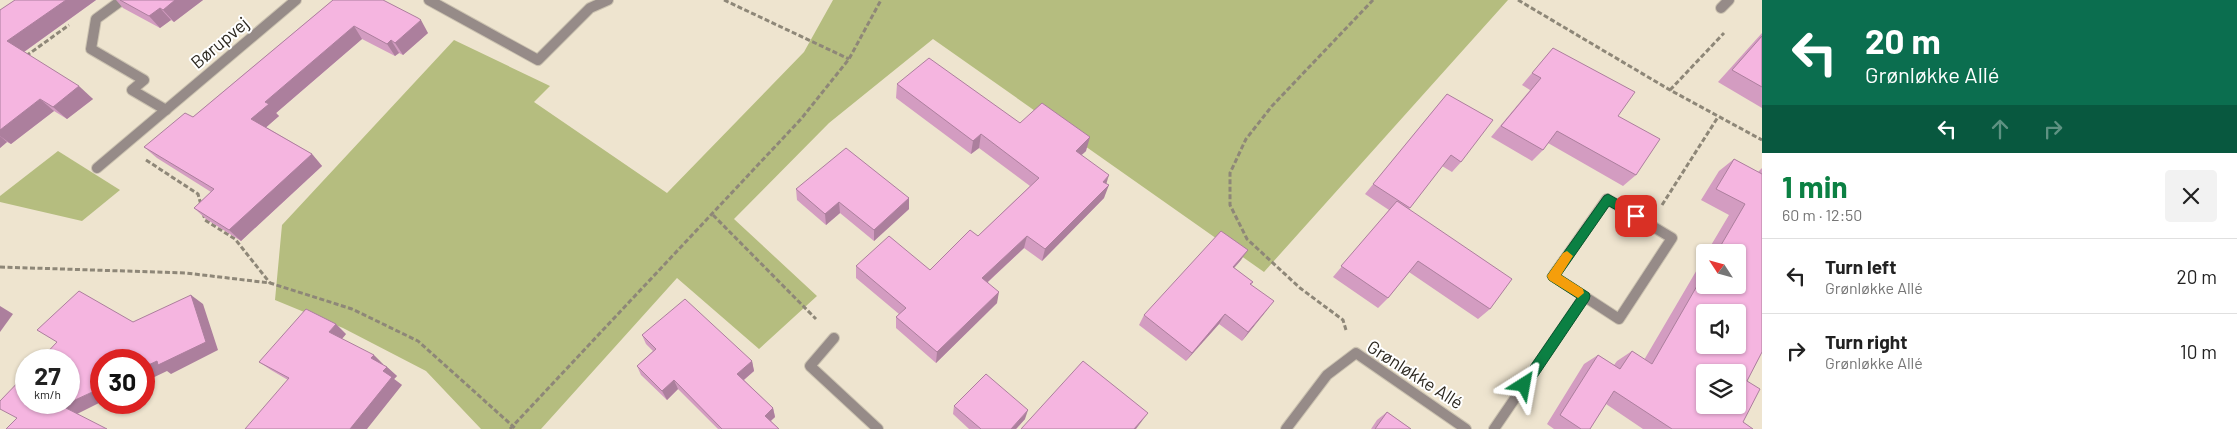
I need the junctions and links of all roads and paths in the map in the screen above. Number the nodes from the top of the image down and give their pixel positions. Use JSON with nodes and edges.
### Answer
{"nodes":[{"id":1,"x":122,"y":0,"type":"edge"},
{"id":2,"x":296,"y":0,"type":"edge"},
{"id":3,"x":429,"y":0,"type":"edge"},
{"id":4,"x":608,"y":0,"type":"edge"},
{"id":5,"x":724,"y":0,"type":"edge"},
{"id":6,"x":881,"y":0,"type":"edge"},
{"id":7,"x":1373,"y":0,"type":"edge"},
{"id":8,"x":1518,"y":0,"type":"edge"},
{"id":9,"x":1729,"y":0,"type":"edge"},
{"id":10,"x":1721,"y":8,"type":"joint"},
{"id":11,"x":96,"y":19,"type":"junction"},
{"id":12,"x":24,"y":57,"type":"edge"},
{"id":13,"x":849,"y":60,"type":"junction"},
{"id":14,"x":1670,"y":90,"type":"junction"},
{"id":15,"x":166,"y":110,"type":"junction"},
{"id":16,"x":1718,"y":117,"type":"junction"},
{"id":17,"x":1762,"y":140,"type":"edge"},
{"id":18,"x":124,"y":146,"type":"junction"},
{"id":19,"x":97,"y":168,"type":"dead end"},
{"id":20,"x":713,"y":215,"type":"junction"},
{"id":21,"x":1650,"y":224,"type":"junction"},
{"id":22,"x":0,"y":267,"type":"edge"},
{"id":23,"x":270,"y":284,"type":"junction"},
{"id":24,"x":1584,"y":296,"type":"junction"},
{"id":25,"x":834,"y":338,"type":"joint"},
{"id":26,"x":1356,"y":354,"type":"junction"},
{"id":27,"x":513,"y":428,"type":"edge"},
{"id":28,"x":878,"y":429,"type":"edge"},
{"id":29,"x":1286,"y":429,"type":"edge"},
{"id":30,"x":1466,"y":429,"type":"edge"},
{"id":31,"x":1494,"y":429,"type":"edge"}],
"edges":[{"from":1,"to":11,"type":"street"},
{"from":2,"to":15,"type":"street","name":"Børupvej"},
{"from":3,"to":4,"type":"street"},
{"from":5,"to":13,"type":"path"},
{"from":6,"to":13,"type":"path"},
{"from":7,"to":26,"type":"path"},
{"from":8,"to":14,"type":"path"},
{"from":9,"to":10,"type":"street"},
{"from":10,"to":14,"type":"path"},
{"from":11,"to":12,"type":"path"},
{"from":11,"to":15,"type":"street"},
{"from":13,"to":20,"type":"path"},
{"from":14,"to":16,"type":"path"},
{"from":15,"to":18,"type":"street","name":"Børupvej"},
{"from":16,"to":17,"type":"path"},
{"from":16,"to":21,"type":"path"},
{"from":18,"to":19,"type":"street","name":"Børupvej"},
{"from":18,"to":23,"type":"path"},
{"from":20,"to":25,"type":"path"},
{"from":20,"to":27,"type":"path"},
{"from":21,"to":24,"type":"street"},
{"from":21,"to":24,"type":"street"},
{"from":22,"to":23,"type":"path"},
{"from":23,"to":27,"type":"path"},
{"from":24,"to":31,"type":"street"},
{"from":25,"to":28,"type":"street"},
{"from":26,"to":29,"type":"street","name":"Grønløkke Allé"},
{"from":26,"to":30,"type":"street","name":"Grønløkke Allé"}]}
